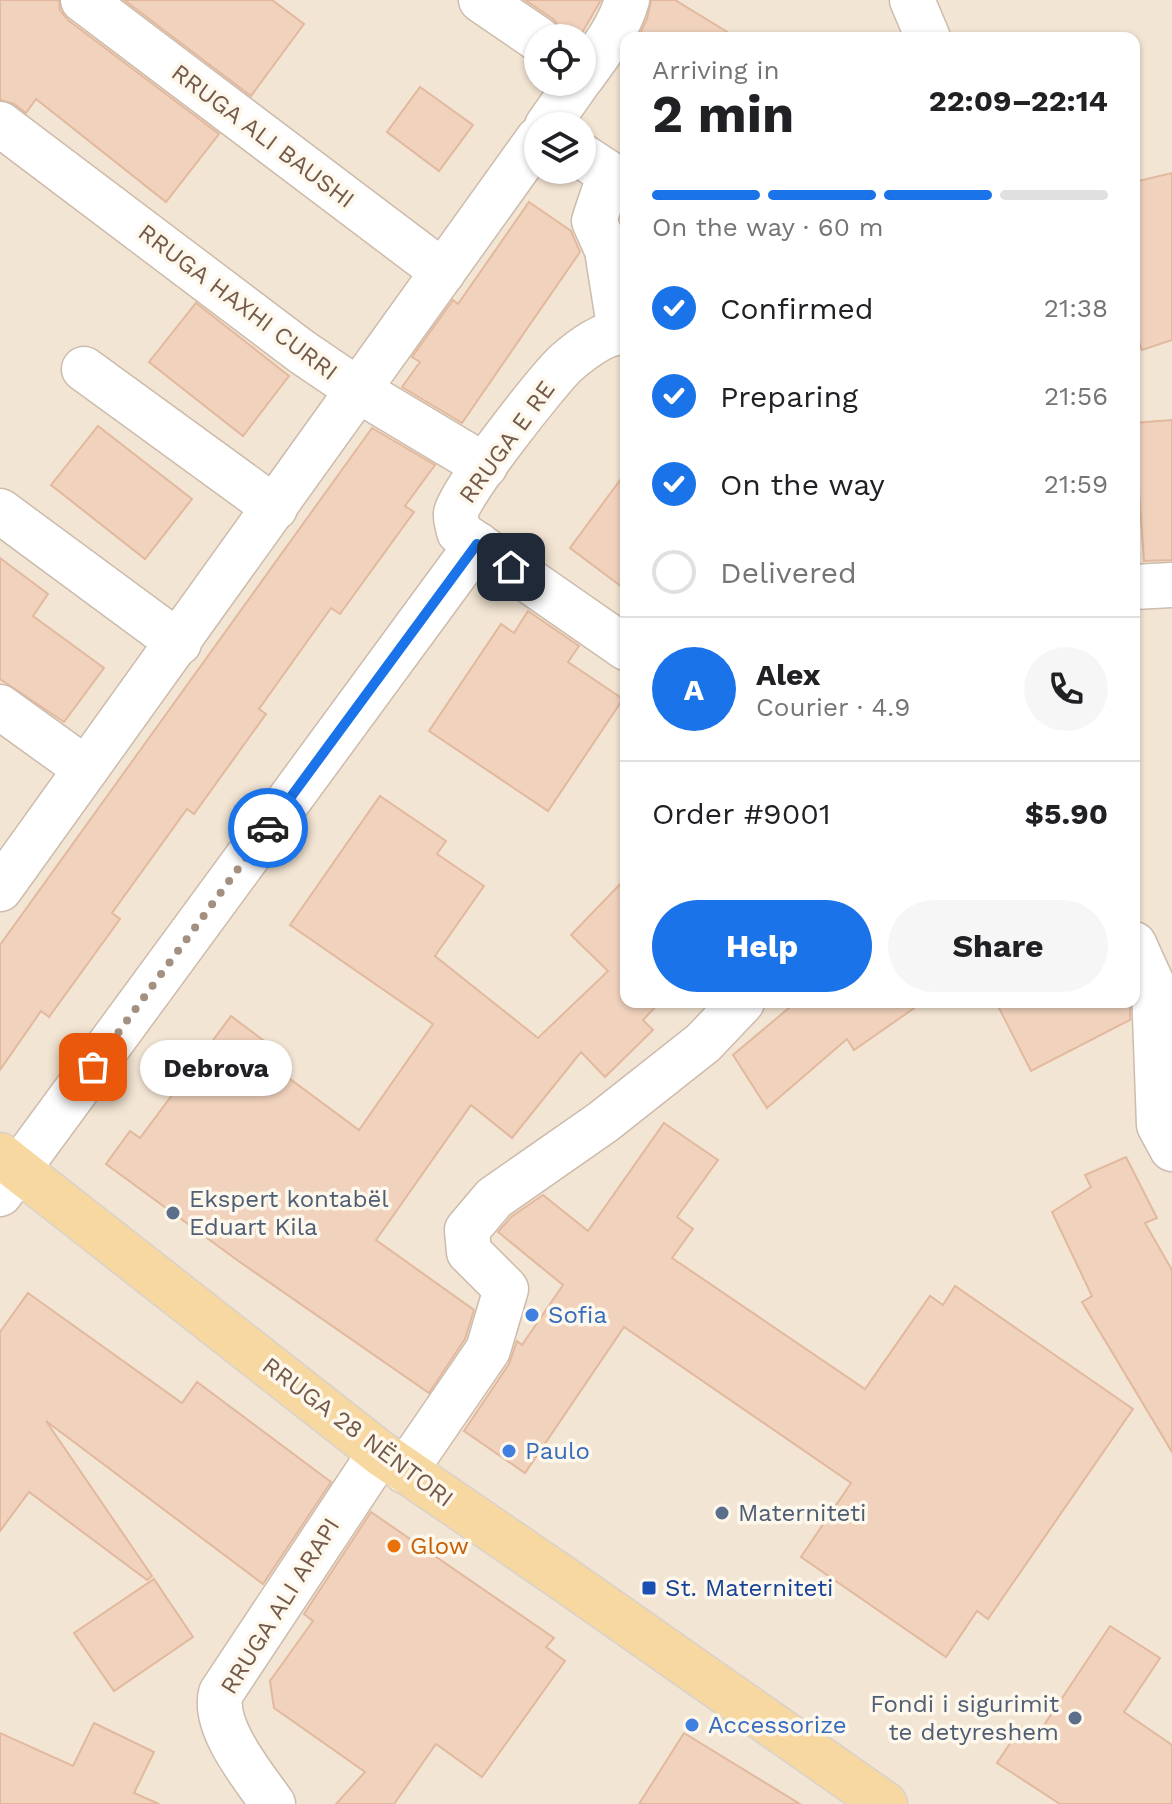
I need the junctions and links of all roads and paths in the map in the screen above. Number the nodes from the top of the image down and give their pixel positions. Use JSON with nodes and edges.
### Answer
{"nodes":[{"id":1,"x":83,"y":0,"type":"edge"},
{"id":2,"x":481,"y":0,"type":"edge"},
{"id":3,"x":627,"y":0,"type":"edge"},
{"id":4,"x":912,"y":0,"type":"edge"},
{"id":5,"x":524,"y":29,"type":"edge"},
{"id":6,"x":925,"y":32,"type":"edge"},
{"id":7,"x":596,"y":56,"type":"edge"},
{"id":8,"x":0,"y":124,"type":"edge"},
{"id":9,"x":524,"y":159,"type":"edge"},
{"id":10,"x":596,"y":165,"type":"edge"},
{"id":11,"x":443,"y":272,"type":"junction"},
{"id":12,"x":620,"y":317,"type":"edge"},
{"id":13,"x":620,"y":333,"type":"edge"},
{"id":14,"x":84,"y":369,"type":"dead end"},
{"id":15,"x":358,"y":390,"type":"junction"},
{"id":16,"x":485,"y":466,"type":"junction"},
{"id":17,"x":275,"y":508,"type":"junction"},
{"id":18,"x":0,"y":511,"type":"edge"},
{"id":19,"x":477,"y":544,"type":"junction"},
{"id":20,"x":1172,"y":585,"type":"edge"},
{"id":21,"x":1140,"y":587,"type":"edge"},
{"id":22,"x":179,"y":643,"type":"junction"},
{"id":23,"x":620,"y":644,"type":"edge"},
{"id":24,"x":0,"y":707,"type":"edge"},
{"id":25,"x":86,"y":769,"type":"junction"},
{"id":26,"x":0,"y":889,"type":"edge"},
{"id":27,"x":1140,"y":957,"type":"edge"},
{"id":28,"x":736,"y":1008,"type":"edge"},
{"id":29,"x":1172,"y":1149,"type":"edge"},
{"id":30,"x":6,"y":1173,"type":"edge"},
{"id":31,"x":392,"y":1462,"type":"junction"},
{"id":32,"x":273,"y":1804,"type":"edge"},
{"id":33,"x":885,"y":1804,"type":"edge"}],
"edges":[{"from":1,"to":11,"type":"street","name":"RRUGA ALI BAUSHI"},
{"from":2,"to":5,"type":"street"},
{"from":3,"to":7,"type":"street"},
{"from":4,"to":6,"type":"street"},
{"from":8,"to":15,"type":"street","name":"RRUGA HAXHI CURRI"},
{"from":9,"to":11,"type":"street"},
{"from":10,"to":12,"type":"street"},
{"from":11,"to":15,"type":"street"},
{"from":13,"to":16,"type":"street","name":"RRUGA E RE"},
{"from":14,"to":17,"type":"street"},
{"from":15,"to":16,"type":"street","name":"RRUGA HAXHI CURRI"},
{"from":15,"to":17,"type":"street"},
{"from":16,"to":19,"type":"street","name":"RRUGA E RE"},
{"from":17,"to":22,"type":"street"},
{"from":18,"to":22,"type":"street"},
{"from":19,"to":23,"type":"street"},
{"from":19,"to":30,"type":"street","name":"RRUGA E RE"},
{"from":20,"to":21,"type":"street"},
{"from":22,"to":25,"type":"street"},
{"from":24,"to":25,"type":"street"},
{"from":25,"to":26,"type":"street"},
{"from":27,"to":29,"type":"street"},
{"from":28,"to":31,"type":"street","name":"RRUGA ALI ARAPI"},
{"from":30,"to":31,"type":"main road","name":"RRUGA 28 NËNTORI"},
{"from":31,"to":32,"type":"street","name":"RRUGA ALI ARAPI"},
{"from":31,"to":33,"type":"main road","name":"RRUGA 28 NËNTORI"}]}
